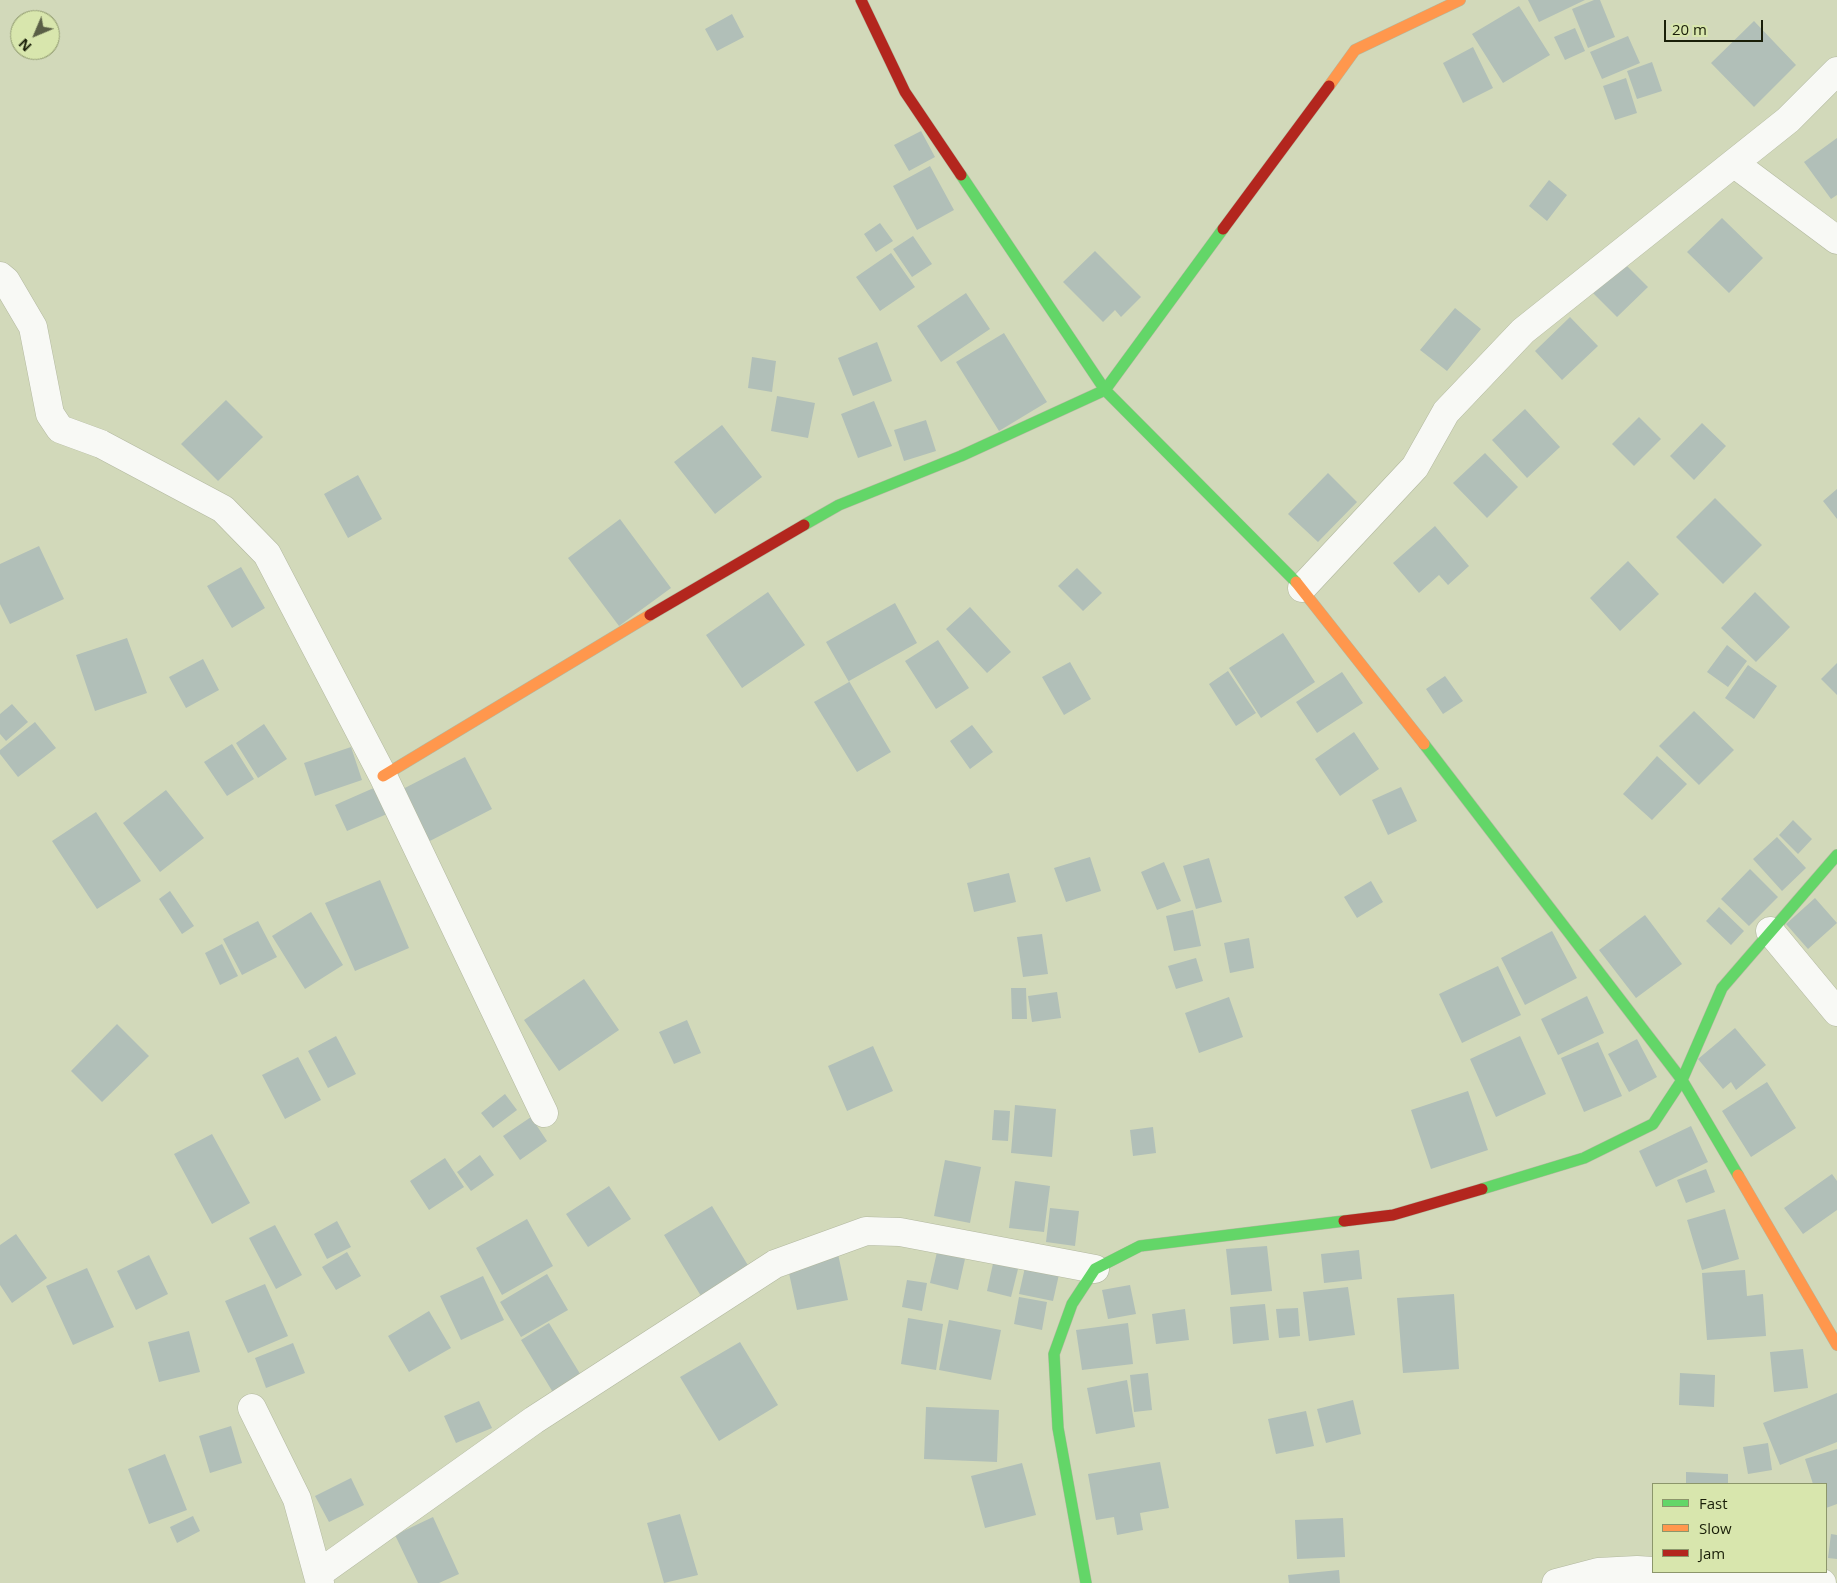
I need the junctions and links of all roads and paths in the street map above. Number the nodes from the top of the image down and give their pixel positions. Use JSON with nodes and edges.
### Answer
{"nodes":[{"id":1,"x":861,"y":0,"type":"edge"},
{"id":2,"x":1460,"y":0,"type":"edge"},
{"id":3,"x":1837,"y":71,"type":"edge"},
{"id":4,"x":1735,"y":164,"type":"junction"},
{"id":5,"x":1837,"y":240,"type":"edge"},
{"id":6,"x":0,"y":276,"type":"edge"},
{"id":7,"x":1105,"y":390,"type":"junction"},
{"id":8,"x":1302,"y":588,"type":"junction"},
{"id":9,"x":383,"y":776,"type":"junction"},
{"id":10,"x":1837,"y":855,"type":"edge"},
{"id":11,"x":1770,"y":931,"type":"junction"},
{"id":12,"x":1837,"y":1012,"type":"edge"},
{"id":13,"x":1682,"y":1080,"type":"junction"},
{"id":14,"x":544,"y":1113,"type":"dead end"},
{"id":15,"x":1095,"y":1270,"type":"junction"},
{"id":16,"x":1837,"y":1345,"type":"edge"},
{"id":17,"x":252,"y":1408,"type":"dead end"},
{"id":18,"x":1652,"y":1571,"type":"edge"},
{"id":19,"x":1679,"y":1573,"type":"edge"},
{"id":20,"x":319,"y":1578,"type":"edge"},
{"id":21,"x":1086,"y":1583,"type":"edge"},
{"id":22,"x":1556,"y":1583,"type":"edge"},
{"id":23,"x":1822,"y":1583,"type":"edge"}],
"edges":[{"from":1,"to":7,"type":"street"},
{"from":2,"to":7,"type":"street"},
{"from":3,"to":4,"type":"street"},
{"from":4,"to":5,"type":"street"},
{"from":4,"to":8,"type":"street"},
{"from":6,"to":9,"type":"street"},
{"from":7,"to":8,"type":"street"},
{"from":7,"to":9,"type":"street"},
{"from":8,"to":13,"type":"street"},
{"from":9,"to":14,"type":"street"},
{"from":10,"to":11,"type":"street"},
{"from":11,"to":12,"type":"street"},
{"from":11,"to":13,"type":"street"},
{"from":13,"to":15,"type":"street"},
{"from":13,"to":16,"type":"street"},
{"from":15,"to":20,"type":"street"},
{"from":15,"to":21,"type":"street"},
{"from":17,"to":20,"type":"street"},
{"from":18,"to":22,"type":"street"},
{"from":19,"to":23,"type":"street"}]}
